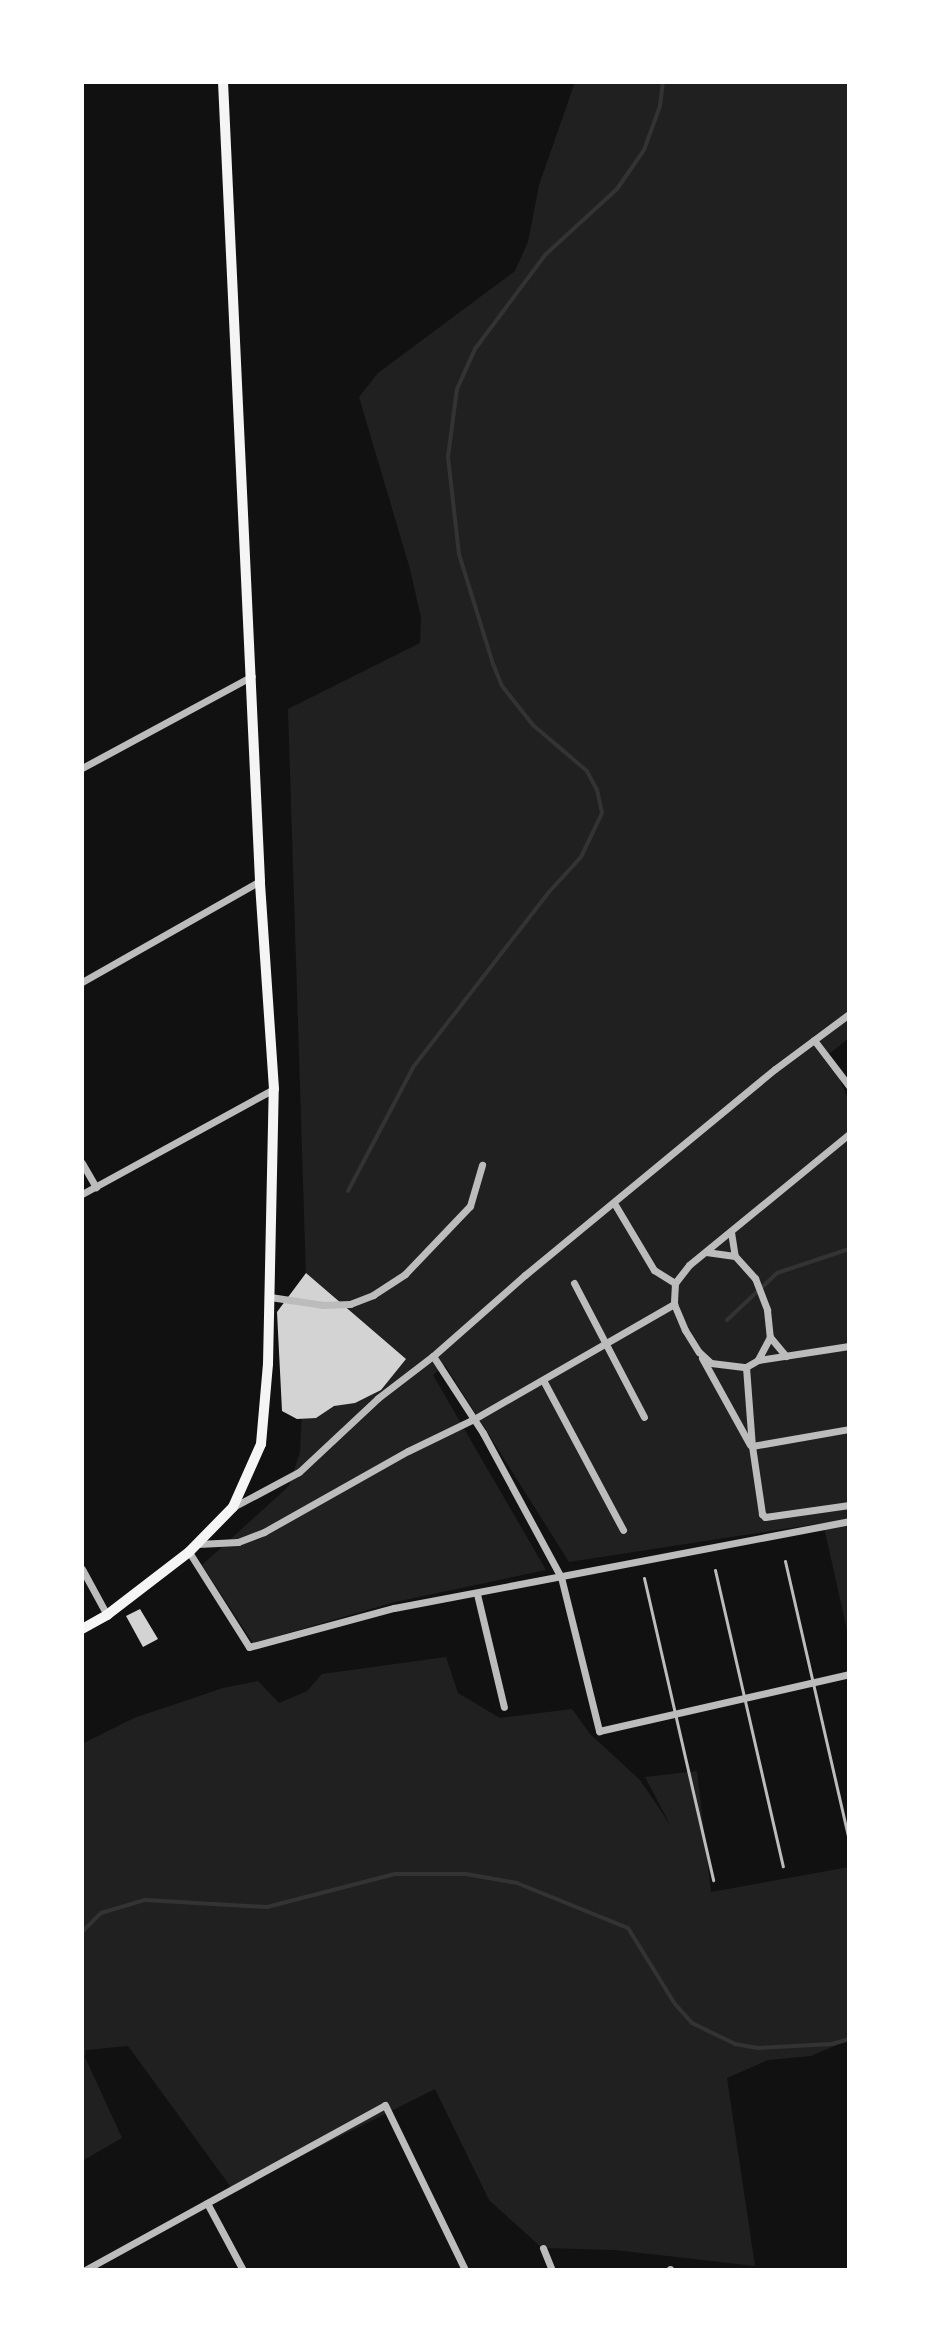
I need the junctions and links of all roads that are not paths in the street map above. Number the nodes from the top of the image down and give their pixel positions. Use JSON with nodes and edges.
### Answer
{"nodes":[{"id":1,"x":223,"y":82,"type":"edge"},
{"id":2,"x":252,"y":676,"type":"junction"},
{"id":3,"x":82,"y":768,"type":"edge"},
{"id":4,"x":260,"y":881,"type":"junction"},
{"id":5,"x":82,"y":982,"type":"edge"},
{"id":6,"x":849,"y":1014,"type":"edge"},
{"id":7,"x":814,"y":1040,"type":"junction"},
{"id":8,"x":849,"y":1086,"type":"edge"},
{"id":9,"x":274,"y":1089,"type":"junction"},
{"id":10,"x":849,"y":1134,"type":"edge"},
{"id":11,"x":82,"y":1163,"type":"edge"},
{"id":12,"x":482,"y":1165,"type":"dead end"},
{"id":13,"x":96,"y":1187,"type":"junction"},
{"id":14,"x":82,"y":1194,"type":"edge"},
{"id":15,"x":614,"y":1203,"type":"junction"},
{"id":16,"x":731,"y":1232,"type":"junction"},
{"id":17,"x":705,"y":1252,"type":"junction"},
{"id":18,"x":735,"y":1256,"type":"junction"},
{"id":19,"x":574,"y":1283,"type":"dead end"},
{"id":20,"x":675,"y":1283,"type":"junction"},
{"id":21,"x":270,"y":1297,"type":"junction"},
{"id":22,"x":674,"y":1304,"type":"junction"},
{"id":23,"x":770,"y":1337,"type":"junction"},
{"id":24,"x":606,"y":1345,"type":"junction"},
{"id":25,"x":849,"y":1346,"type":"edge"},
{"id":26,"x":699,"y":1352,"type":"junction"},
{"id":27,"x":433,"y":1356,"type":"junction"},
{"id":28,"x":786,"y":1356,"type":"junction"},
{"id":29,"x":758,"y":1360,"type":"junction"},
{"id":30,"x":746,"y":1367,"type":"junction"},
{"id":31,"x":543,"y":1380,"type":"junction"},
{"id":32,"x":644,"y":1417,"type":"dead end"},
{"id":33,"x":474,"y":1419,"type":"junction"},
{"id":34,"x":849,"y":1429,"type":"edge"},
{"id":35,"x":752,"y":1446,"type":"junction"},
{"id":36,"x":849,"y":1505,"type":"edge"},
{"id":37,"x":233,"y":1507,"type":"junction"},
{"id":38,"x":849,"y":1521,"type":"edge"},
{"id":39,"x":623,"y":1530,"type":"dead end"},
{"id":40,"x":193,"y":1548,"type":"junction"},
{"id":41,"x":785,"y":1561,"type":"dead end"},
{"id":42,"x":82,"y":1569,"type":"edge"},
{"id":43,"x":715,"y":1570,"type":"dead end"},
{"id":44,"x":561,"y":1577,"type":"junction"},
{"id":45,"x":644,"y":1578,"type":"dead end"},
{"id":46,"x":477,"y":1594,"type":"junction"},
{"id":47,"x":107,"y":1615,"type":"junction"},
{"id":48,"x":82,"y":1629,"type":"edge"},
{"id":49,"x":849,"y":1674,"type":"edge"},
{"id":50,"x":813,"y":1682,"type":"junction"},
{"id":51,"x":744,"y":1698,"type":"junction"},
{"id":52,"x":504,"y":1707,"type":"dead end"},
{"id":53,"x":675,"y":1714,"type":"junction"},
{"id":54,"x":849,"y":1841,"type":"edge"},
{"id":55,"x":783,"y":1866,"type":"dead end"},
{"id":56,"x":713,"y":1880,"type":"dead end"},
{"id":57,"x":207,"y":2203,"type":"junction"},
{"id":58,"x":543,"y":2248,"type":"dead end"},
{"id":59,"x":85,"y":2270,"type":"edge"},
{"id":60,"x":243,"y":2270,"type":"edge"},
{"id":61,"x":465,"y":2270,"type":"edge"},
{"id":62,"x":552,"y":2270,"type":"edge"}],
"edges":[{"from":1,"to":2,"type":"main road"},
{"from":2,"to":3,"type":"street"},
{"from":2,"to":4,"type":"main road"},
{"from":4,"to":5,"type":"street"},
{"from":4,"to":9,"type":"main road"},
{"from":6,"to":7,"type":"street"},
{"from":7,"to":8,"type":"street"},
{"from":7,"to":15,"type":"street"},
{"from":9,"to":13,"type":"street"},
{"from":9,"to":21,"type":"main road"},
{"from":10,"to":16,"type":"street"},
{"from":11,"to":13,"type":"street"},
{"from":12,"to":21,"type":"street"},
{"from":13,"to":14,"type":"street"},
{"from":15,"to":20,"type":"street"},
{"from":15,"to":27,"type":"street"},
{"from":16,"to":17,"type":"street"},
{"from":16,"to":18,"type":"street"},
{"from":17,"to":18,"type":"street"},
{"from":17,"to":20,"type":"street"},
{"from":18,"to":23,"type":"street"},
{"from":19,"to":24,"type":"street"},
{"from":20,"to":22,"type":"street"},
{"from":21,"to":37,"type":"main road"},
{"from":22,"to":24,"type":"street"},
{"from":22,"to":26,"type":"street"},
{"from":23,"to":28,"type":"street"},
{"from":23,"to":29,"type":"street"},
{"from":24,"to":31,"type":"street"},
{"from":24,"to":32,"type":"street"},
{"from":25,"to":28,"type":"street"},
{"from":26,"to":30,"type":"street"},
{"from":26,"to":35,"type":"street"},
{"from":27,"to":33,"type":"street"},
{"from":27,"to":37,"type":"street"},
{"from":28,"to":29,"type":"street"},
{"from":29,"to":30,"type":"street"},
{"from":30,"to":35,"type":"street"},
{"from":31,"to":33,"type":"street"},
{"from":31,"to":39,"type":"street"},
{"from":33,"to":40,"type":"street"},
{"from":33,"to":44,"type":"street"},
{"from":34,"to":35,"type":"street"},
{"from":35,"to":36,"type":"street"},
{"from":37,"to":40,"type":"main road"},
{"from":38,"to":44,"type":"street"},
{"from":40,"to":46,"type":"street"},
{"from":40,"to":47,"type":"main road"},
{"from":41,"to":50,"type":"lane"},
{"from":42,"to":47,"type":"street"},
{"from":43,"to":51,"type":"lane"},
{"from":44,"to":46,"type":"street"},
{"from":44,"to":53,"type":"street"},
{"from":45,"to":53,"type":"lane"},
{"from":46,"to":52,"type":"street"},
{"from":47,"to":48,"type":"main road"},
{"from":49,"to":50,"type":"street"},
{"from":50,"to":51,"type":"street"},
{"from":50,"to":54,"type":"lane"},
{"from":51,"to":53,"type":"street"},
{"from":51,"to":55,"type":"lane"},
{"from":53,"to":56,"type":"lane"},
{"from":57,"to":59,"type":"street"},
{"from":57,"to":60,"type":"street"},
{"from":57,"to":61,"type":"street"},
{"from":58,"to":62,"type":"street"}]}
